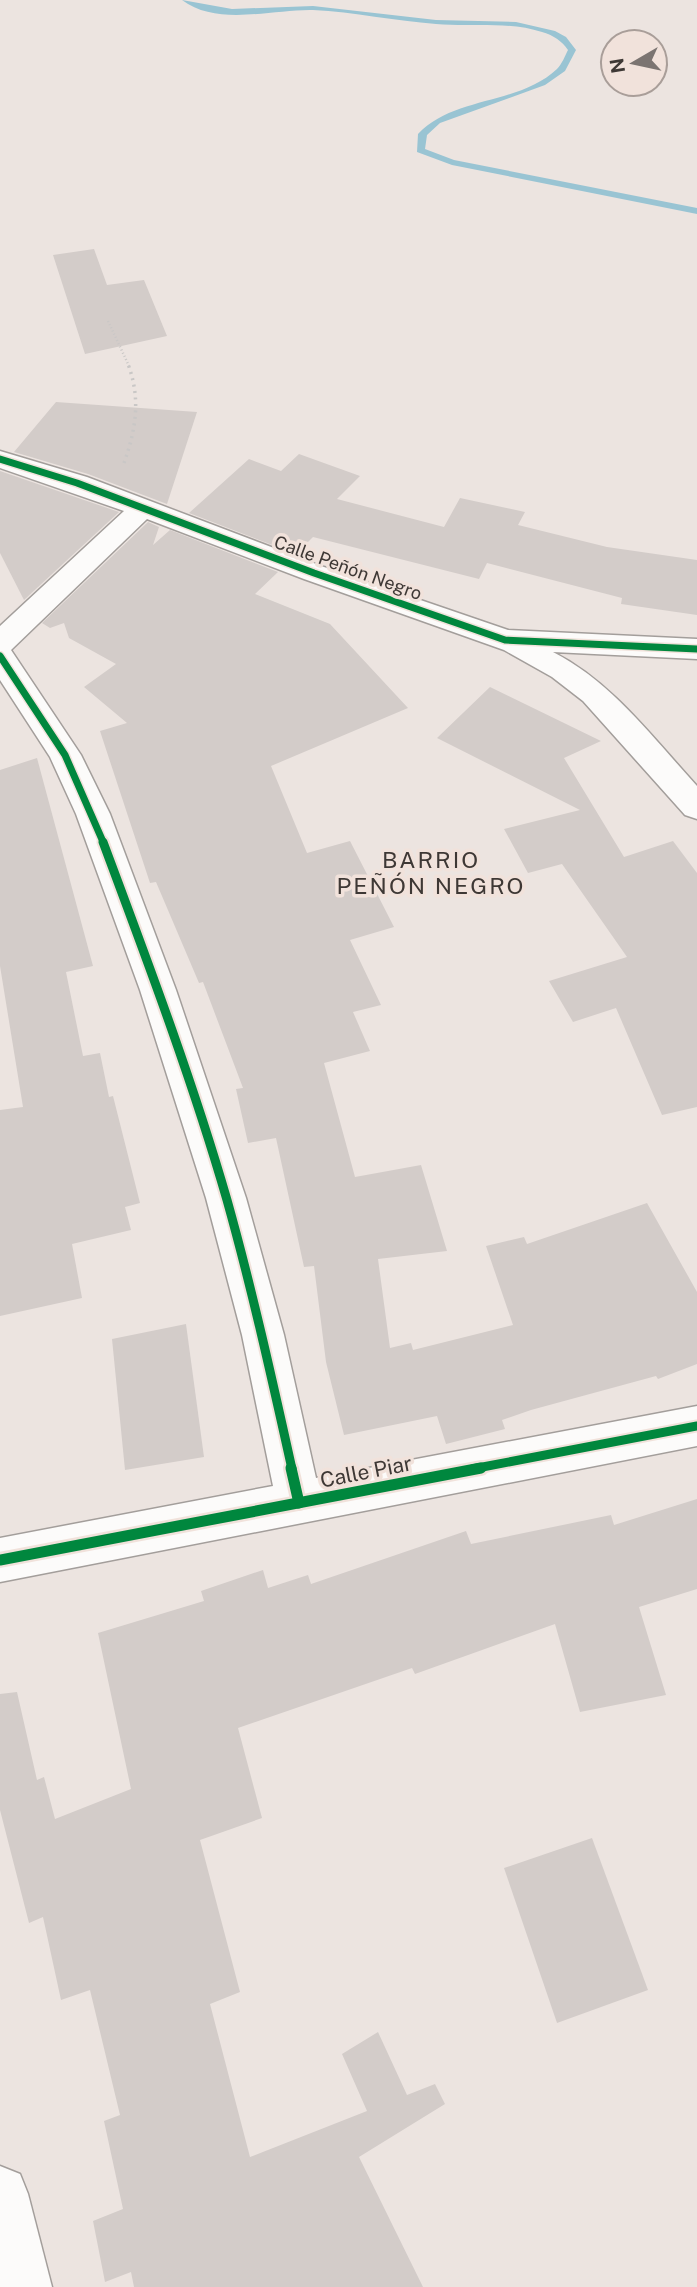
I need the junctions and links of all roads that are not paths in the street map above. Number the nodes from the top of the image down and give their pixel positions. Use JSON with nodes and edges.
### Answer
{"nodes":[{"id":1,"x":0,"y":459,"type":"edge"},
{"id":2,"x":143,"y":508,"type":"junction"},
{"id":3,"x":505,"y":640,"type":"junction"},
{"id":4,"x":0,"y":643,"type":"edge"},
{"id":5,"x":697,"y":649,"type":"edge"},
{"id":6,"x":0,"y":656,"type":"edge"},
{"id":7,"x":697,"y":807,"type":"edge"},
{"id":8,"x":697,"y":1426,"type":"edge"},
{"id":9,"x":299,"y":1503,"type":"junction"},
{"id":10,"x":0,"y":1560,"type":"edge"},
{"id":11,"x":0,"y":2194,"type":"edge"},
{"id":12,"x":23,"y":2287,"type":"edge"}],
"edges":[{"from":1,"to":2,"type":"street","name":"Calle Peñón Negro"},
{"from":2,"to":3,"type":"street","name":"Calle Peñón Negro"},
{"from":2,"to":4,"type":"street"},
{"from":3,"to":5,"type":"street","name":"Calle Peñón Negro"},
{"from":3,"to":7,"type":"street"},
{"from":6,"to":9,"type":"street"},
{"from":8,"to":9,"type":"street","name":"Calle Piar"},
{"from":9,"to":10,"type":"street","name":"Calle Piar"},
{"from":11,"to":12,"type":"street"}]}
